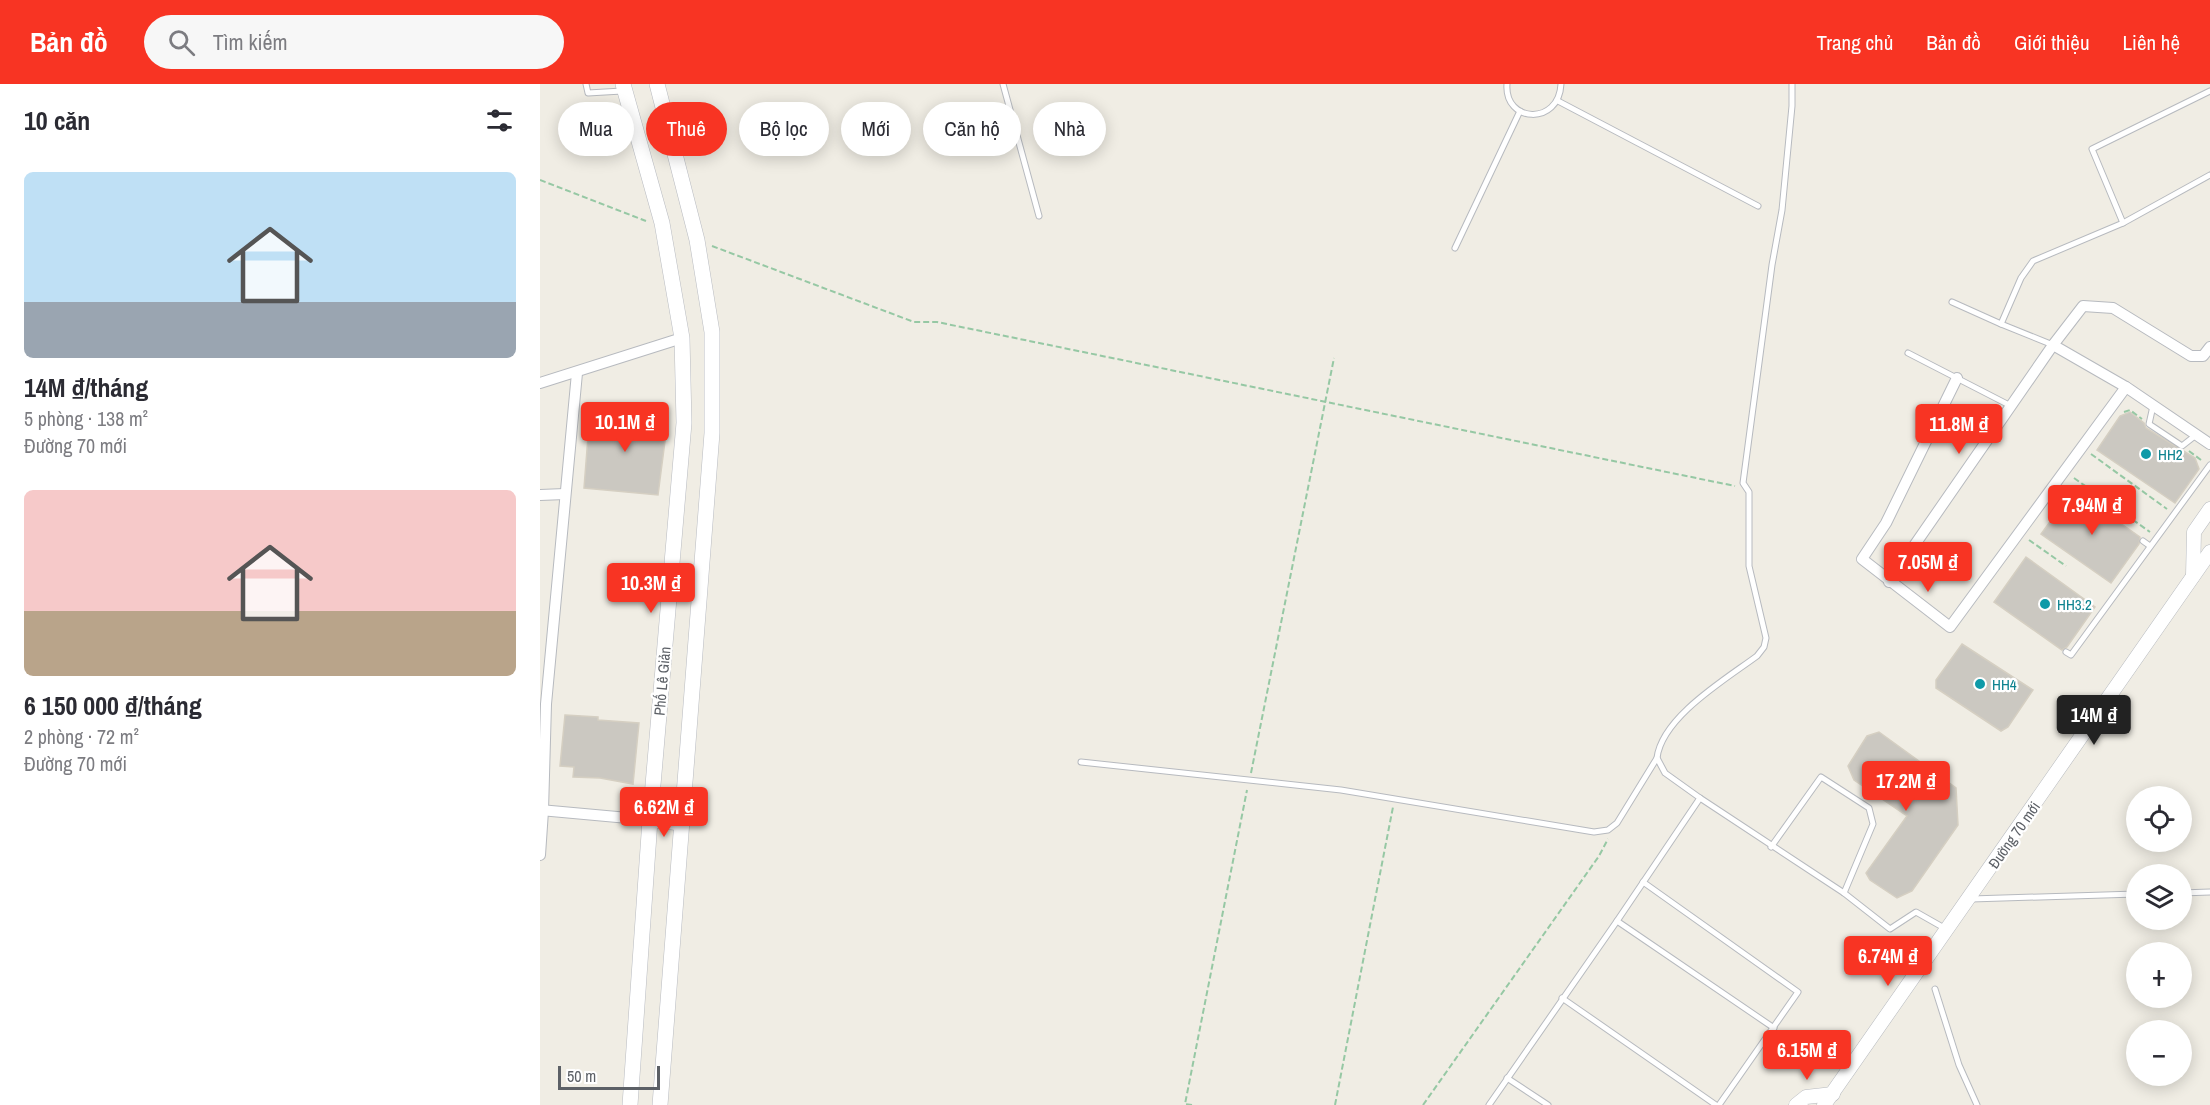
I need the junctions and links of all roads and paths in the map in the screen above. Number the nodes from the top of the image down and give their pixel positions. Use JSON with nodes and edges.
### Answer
{"nodes":[{"id":1,"x":586,"y":84,"type":"edge"},
{"id":2,"x":657,"y":84,"type":"edge"},
{"id":3,"x":1003,"y":84,"type":"edge"},
{"id":4,"x":1507,"y":84,"type":"edge"},
{"id":5,"x":1561,"y":84,"type":"edge"},
{"id":6,"x":1792,"y":84,"type":"edge"},
{"id":7,"x":624,"y":87,"type":"edge"},
{"id":8,"x":2210,"y":91,"type":"edge"},
{"id":9,"x":1558,"y":101,"type":"junction"},
{"id":10,"x":1520,"y":111,"type":"junction"},
{"id":11,"x":2210,"y":175,"type":"edge"},
{"id":12,"x":540,"y":180,"type":"edge"},
{"id":13,"x":1758,"y":206,"type":"dead end"},
{"id":14,"x":1039,"y":216,"type":"dead end"},
{"id":15,"x":2123,"y":223,"type":"junction"},
{"id":16,"x":662,"y":228,"type":"junction"},
{"id":17,"x":697,"y":240,"type":"junction"},
{"id":18,"x":1455,"y":248,"type":"dead end"},
{"id":19,"x":1952,"y":302,"type":"dead end"},
{"id":20,"x":2001,"y":324,"type":"junction"},
{"id":21,"x":681,"y":339,"type":"junction"},
{"id":22,"x":2053,"y":345,"type":"junction"},
{"id":23,"x":2210,"y":347,"type":"edge"},
{"id":24,"x":1908,"y":353,"type":"dead end"},
{"id":25,"x":1334,"y":358,"type":"dead end"},
{"id":26,"x":577,"y":373,"type":"junction"},
{"id":27,"x":1957,"y":378,"type":"junction"},
{"id":28,"x":540,"y":383,"type":"edge"},
{"id":29,"x":2126,"y":387,"type":"junction"},
{"id":30,"x":1325,"y":402,"type":"junction"},
{"id":31,"x":2011,"y":406,"type":"junction"},
{"id":32,"x":2153,"y":406,"type":"junction"},
{"id":33,"x":2121,"y":414,"type":"dead end"},
{"id":34,"x":2149,"y":424,"type":"junction"},
{"id":35,"x":2196,"y":435,"type":"junction"},
{"id":36,"x":2210,"y":444,"type":"edge"},
{"id":37,"x":2182,"y":446,"type":"junction"},
{"id":38,"x":2082,"y":447,"type":"junction"},
{"id":39,"x":2210,"y":465,"type":"edge"},
{"id":40,"x":2064,"y":471,"type":"junction"},
{"id":41,"x":1749,"y":492,"type":"junction"},
{"id":42,"x":565,"y":494,"type":"junction"},
{"id":43,"x":540,"y":495,"type":"edge"},
{"id":44,"x":2210,"y":509,"type":"edge"},
{"id":45,"x":2174,"y":514,"type":"junction"},
{"id":46,"x":2019,"y":533,"type":"junction"},
{"id":47,"x":2157,"y":538,"type":"junction"},
{"id":48,"x":2143,"y":541,"type":"dead end"},
{"id":49,"x":2150,"y":546,"type":"junction"},
{"id":50,"x":2210,"y":552,"type":"edge"},
{"id":51,"x":2066,"y":566,"type":"dead end"},
{"id":52,"x":2193,"y":576,"type":"junction"},
{"id":53,"x":1889,"y":582,"type":"junction"},
{"id":54,"x":2066,"y":652,"type":"dead end"},
{"id":55,"x":543,"y":704,"type":"edge"},
{"id":56,"x":1656,"y":758,"type":"junction"},
{"id":57,"x":1081,"y":762,"type":"dead end"},
{"id":58,"x":1249,"y":780,"type":"junction"},
{"id":59,"x":1700,"y":798,"type":"junction"},
{"id":60,"x":1395,"y":799,"type":"junction"},
{"id":61,"x":542,"y":811,"type":"edge"},
{"id":62,"x":650,"y":820,"type":"junction"},
{"id":63,"x":682,"y":823,"type":"junction"},
{"id":64,"x":1617,"y":823,"type":"junction"},
{"id":65,"x":1771,"y":847,"type":"junction"},
{"id":66,"x":540,"y":855,"type":"edge"},
{"id":67,"x":1643,"y":882,"type":"junction"},
{"id":68,"x":1844,"y":892,"type":"junction"},
{"id":69,"x":2210,"y":892,"type":"edge"},
{"id":70,"x":2192,"y":893,"type":"edge"},
{"id":71,"x":2126,"y":894,"type":"edge"},
{"id":72,"x":1970,"y":898,"type":"junction"},
{"id":73,"x":1617,"y":921,"type":"junction"},
{"id":74,"x":1948,"y":930,"type":"junction"},
{"id":75,"x":1935,"y":989,"type":"dead end"},
{"id":76,"x":1562,"y":998,"type":"junction"},
{"id":77,"x":1774,"y":1028,"type":"junction"},
{"id":78,"x":1507,"y":1078,"type":"junction"},
{"id":79,"x":1828,"y":1099,"type":"edge"},
{"id":80,"x":1804,"y":1102,"type":"edge"},
{"id":81,"x":630,"y":1105,"type":"edge"},
{"id":82,"x":660,"y":1105,"type":"edge"},
{"id":83,"x":1192,"y":1105,"type":"edge"},
{"id":84,"x":1335,"y":1105,"type":"edge"},
{"id":85,"x":1423,"y":1105,"type":"edge"},
{"id":86,"x":1489,"y":1105,"type":"edge"},
{"id":87,"x":1548,"y":1105,"type":"edge"},
{"id":88,"x":1717,"y":1105,"type":"edge"},
{"id":89,"x":1977,"y":1105,"type":"edge"}],
"edges":[{"from":1,"to":7,"type":"lane"},
{"from":2,"to":17,"type":"main road","name":"Phố Lê Giản"},
{"from":3,"to":14,"type":"lane"},
{"from":4,"to":10,"type":"lane"},
{"from":5,"to":9,"type":"lane"},
{"from":6,"to":41,"type":"lane"},
{"from":7,"to":16,"type":"main road","name":"Phố Lê Giản"},
{"from":8,"to":15,"type":"lane"},
{"from":9,"to":10,"type":"lane"},
{"from":9,"to":13,"type":"lane"},
{"from":10,"to":18,"type":"lane"},
{"from":11,"to":15,"type":"lane"},
{"from":12,"to":16,"type":"path"},
{"from":15,"to":20,"type":"lane"},
{"from":16,"to":21,"type":"main road","name":"Phố Lê Giản"},
{"from":17,"to":30,"type":"path"},
{"from":17,"to":63,"type":"main road","name":"Phố Lê Giản"},
{"from":19,"to":20,"type":"lane"},
{"from":20,"to":22,"type":"lane"},
{"from":21,"to":26,"type":"street"},
{"from":21,"to":62,"type":"main road","name":"Phố Lê Giản"},
{"from":22,"to":23,"type":"street"},
{"from":22,"to":29,"type":"street"},
{"from":22,"to":31,"type":"street"},
{"from":24,"to":27,"type":"lane"},
{"from":25,"to":30,"type":"path"},
{"from":26,"to":28,"type":"street"},
{"from":26,"to":42,"type":"street"},
{"from":27,"to":31,"type":"lane"},
{"from":27,"to":53,"type":"street"},
{"from":29,"to":32,"type":"street"},
{"from":29,"to":38,"type":"street"},
{"from":30,"to":41,"type":"path"},
{"from":30,"to":58,"type":"path"},
{"from":31,"to":53,"type":"street"},
{"from":32,"to":34,"type":"lane"},
{"from":32,"to":35,"type":"street"},
{"from":33,"to":34,"type":"path"},
{"from":34,"to":37,"type":"lane"},
{"from":35,"to":36,"type":"street"},
{"from":35,"to":37,"type":"lane"},
{"from":37,"to":39,"type":"path"},
{"from":38,"to":40,"type":"street"},
{"from":38,"to":45,"type":"path"},
{"from":39,"to":45,"type":"lane"},
{"from":40,"to":46,"type":"street"},
{"from":40,"to":47,"type":"path"},
{"from":41,"to":56,"type":"lane"},
{"from":42,"to":43,"type":"street"},
{"from":42,"to":55,"type":"street"},
{"from":44,"to":52,"type":"street"},
{"from":45,"to":47,"type":"lane"},
{"from":46,"to":51,"type":"path"},
{"from":46,"to":53,"type":"street"},
{"from":47,"to":49,"type":"lane"},
{"from":48,"to":49,"type":"lane"},
{"from":49,"to":54,"type":"lane"},
{"from":50,"to":52,"type":"street","name":"Đường 70 mới"},
{"from":52,"to":72,"type":"street","name":"Đường 70 mới"},
{"from":55,"to":61,"type":"street"},
{"from":56,"to":59,"type":"lane"},
{"from":56,"to":64,"type":"lane"},
{"from":57,"to":58,"type":"lane"},
{"from":58,"to":60,"type":"lane"},
{"from":58,"to":83,"type":"path"},
{"from":59,"to":65,"type":"lane"},
{"from":59,"to":67,"type":"lane"},
{"from":60,"to":64,"type":"lane"},
{"from":60,"to":84,"type":"path"},
{"from":61,"to":62,"type":"street"},
{"from":61,"to":66,"type":"street"},
{"from":62,"to":63,"type":"main road"},
{"from":62,"to":81,"type":"main road","name":"Phố Lê Giản"},
{"from":63,"to":82,"type":"main road","name":"Phố Lê Giản"},
{"from":64,"to":85,"type":"path"},
{"from":65,"to":68,"type":"lane"},
{"from":65,"to":68,"type":"lane"},
{"from":67,"to":73,"type":"lane"},
{"from":67,"to":77,"type":"lane"},
{"from":68,"to":74,"type":"lane"},
{"from":69,"to":70,"type":"lane"},
{"from":71,"to":72,"type":"lane"},
{"from":72,"to":74,"type":"street","name":"Đường 70 mới"},
{"from":73,"to":76,"type":"lane"},
{"from":73,"to":77,"type":"lane"},
{"from":74,"to":79,"type":"street","name":"Đường 70 mới"},
{"from":75,"to":89,"type":"lane"},
{"from":76,"to":78,"type":"lane"},
{"from":76,"to":88,"type":"lane"},
{"from":77,"to":88,"type":"lane"},
{"from":78,"to":86,"type":"lane"},
{"from":78,"to":87,"type":"lane"},
{"from":79,"to":80,"type":"street","name":"Đường 70 mới"}]}
